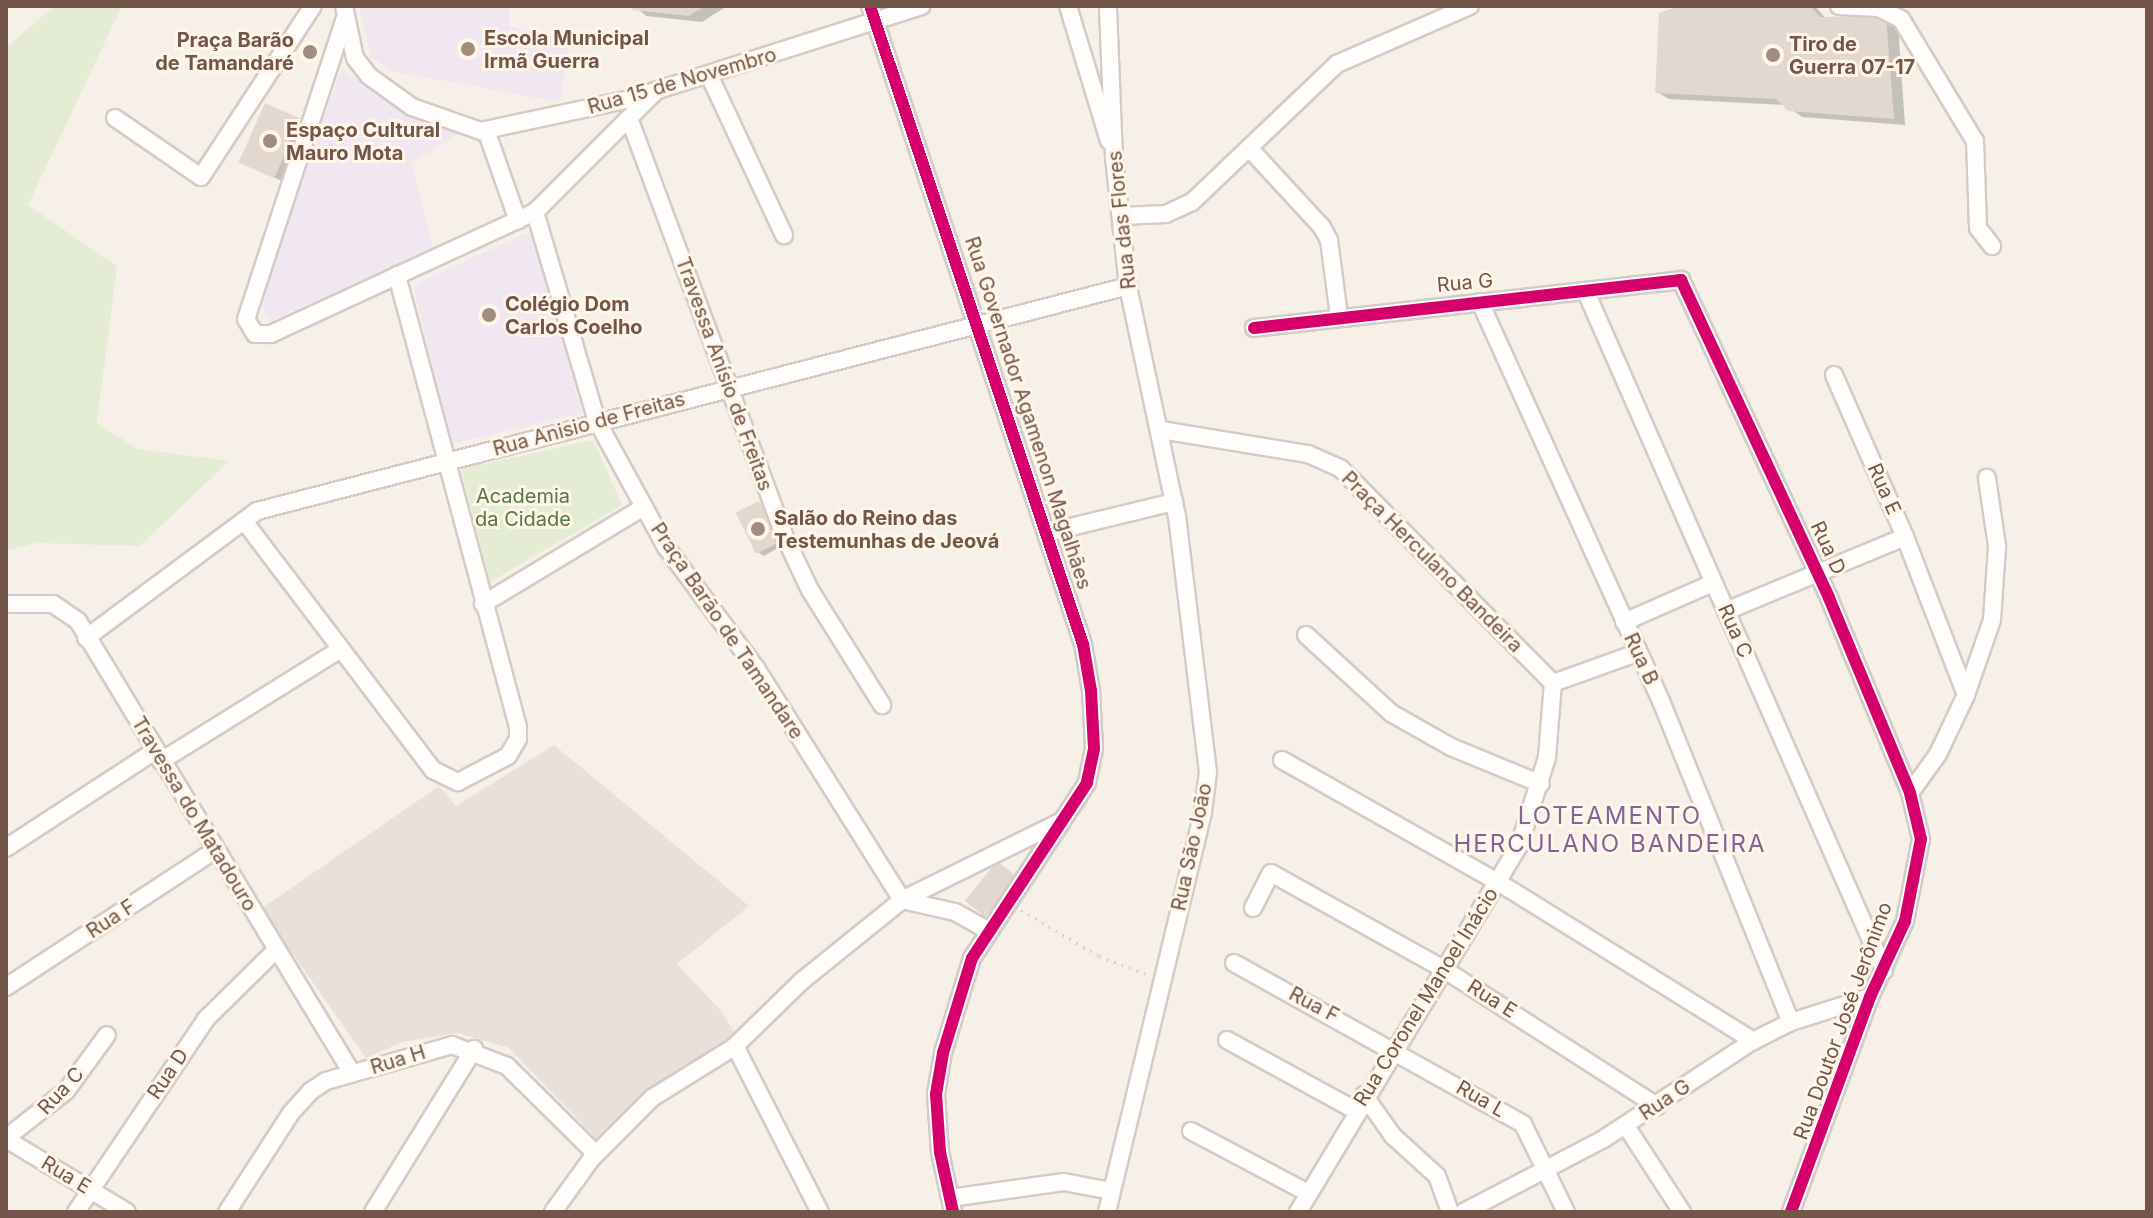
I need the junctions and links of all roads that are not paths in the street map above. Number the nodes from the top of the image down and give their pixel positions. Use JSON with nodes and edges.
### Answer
{"nodes":[{"id":1,"x":313,"y":6,"type":"edge"},
{"id":2,"x":870,"y":6,"type":"edge"},
{"id":3,"x":922,"y":6,"type":"edge"},
{"id":4,"x":1068,"y":6,"type":"edge"},
{"id":5,"x":1108,"y":6,"type":"edge"},
{"id":6,"x":1470,"y":6,"type":"edge"},
{"id":7,"x":1839,"y":6,"type":"edge"},
{"id":8,"x":344,"y":12,"type":"edge"},
{"id":9,"x":876,"y":24,"type":"junction"},
{"id":10,"x":709,"y":75,"type":"junction"},
{"id":11,"x":656,"y":91,"type":"junction"},
{"id":12,"x":115,"y":118,"type":"dead end"},
{"id":13,"x":629,"y":118,"type":"junction"},
{"id":14,"x":486,"y":130,"type":"junction"},
{"id":15,"x":1249,"y":148,"type":"junction"},
{"id":16,"x":1114,"y":158,"type":"junction"},
{"id":17,"x":535,"y":212,"type":"junction"},
{"id":18,"x":1122,"y":216,"type":"junction"},
{"id":19,"x":518,"y":221,"type":"junction"},
{"id":20,"x":784,"y":235,"type":"dead end"},
{"id":21,"x":1992,"y":246,"type":"dead end"},
{"id":22,"x":397,"y":275,"type":"junction"},
{"id":23,"x":1681,"y":280,"type":"joint"},
{"id":24,"x":1128,"y":286,"type":"junction"},
{"id":25,"x":1586,"y":292,"type":"junction"},
{"id":26,"x":1480,"y":302,"type":"junction"},
{"id":27,"x":1339,"y":316,"type":"junction"},
{"id":28,"x":977,"y":325,"type":"junction"},
{"id":29,"x":1254,"y":328,"type":"dead end"},
{"id":30,"x":1834,"y":375,"type":"dead end"},
{"id":31,"x":728,"y":387,"type":"junction"},
{"id":32,"x":597,"y":421,"type":"junction"},
{"id":33,"x":1161,"y":430,"type":"junction"},
{"id":34,"x":444,"y":462,"type":"junction"},
{"id":35,"x":1987,"y":478,"type":"dead end"},
{"id":36,"x":1174,"y":502,"type":"junction"},
{"id":37,"x":644,"y":507,"type":"junction"},
{"id":38,"x":244,"y":521,"type":"junction"},
{"id":39,"x":1046,"y":533,"type":"junction"},
{"id":40,"x":1905,"y":537,"type":"junction"},
{"id":41,"x":1819,"y":575,"type":"junction"},
{"id":42,"x":1713,"y":583,"type":"junction"},
{"id":43,"x":6,"y":604,"type":"edge"},
{"id":44,"x":483,"y":604,"type":"junction"},
{"id":45,"x":1726,"y":611,"type":"junction"},
{"id":46,"x":1624,"y":622,"type":"junction"},
{"id":47,"x":1306,"y":635,"type":"dead end"},
{"id":48,"x":86,"y":638,"type":"junction"},
{"id":49,"x":341,"y":649,"type":"junction"},
{"id":50,"x":1637,"y":653,"type":"junction"},
{"id":51,"x":1553,"y":683,"type":"junction"},
{"id":52,"x":1966,"y":695,"type":"junction"},
{"id":53,"x":882,"y":705,"type":"dead end"},
{"id":54,"x":158,"y":756,"type":"junction"},
{"id":55,"x":1282,"y":760,"type":"dead end"},
{"id":56,"x":1541,"y":784,"type":"junction"},
{"id":57,"x":1910,"y":793,"type":"junction"},
{"id":58,"x":1067,"y":818,"type":"junction"},
{"id":59,"x":1921,"y":839,"type":"joint"},
{"id":60,"x":6,"y":848,"type":"edge"},
{"id":61,"x":215,"y":850,"type":"junction"},
{"id":62,"x":1498,"y":882,"type":"junction"},
{"id":63,"x":902,"y":900,"type":"junction"},
{"id":64,"x":1253,"y":908,"type":"dead end"},
{"id":65,"x":988,"y":930,"type":"junction"},
{"id":66,"x":276,"y":950,"type":"junction"},
{"id":67,"x":1234,"y":963,"type":"dead end"},
{"id":68,"x":1445,"y":970,"type":"junction"},
{"id":69,"x":1884,"y":970,"type":"junction"},
{"id":70,"x":6,"y":987,"type":"edge"},
{"id":71,"x":1870,"y":997,"type":"junction"},
{"id":72,"x":1791,"y":1022,"type":"junction"},
{"id":73,"x":107,"y":1035,"type":"dead end"},
{"id":74,"x":1227,"y":1040,"type":"dead end"},
{"id":75,"x":1753,"y":1041,"type":"junction"},
{"id":76,"x":735,"y":1046,"type":"junction"},
{"id":77,"x":474,"y":1049,"type":"junction"},
{"id":78,"x":1393,"y":1049,"type":"junction"},
{"id":79,"x":352,"y":1073,"type":"junction"},
{"id":80,"x":1364,"y":1095,"type":"junction"},
{"id":81,"x":1657,"y":1106,"type":"junction"},
{"id":82,"x":1355,"y":1110,"type":"junction"},
{"id":83,"x":1626,"y":1126,"type":"junction"},
{"id":84,"x":1191,"y":1131,"type":"dead end"},
{"id":85,"x":6,"y":1139,"type":"edge"},
{"id":86,"x":596,"y":1154,"type":"junction"},
{"id":87,"x":1548,"y":1168,"type":"junction"},
{"id":88,"x":90,"y":1190,"type":"junction"},
{"id":89,"x":1111,"y":1191,"type":"junction"},
{"id":90,"x":1308,"y":1193,"type":"junction"},
{"id":91,"x":952,"y":1205,"type":"edge"},
{"id":92,"x":76,"y":1212,"type":"edge"},
{"id":93,"x":127,"y":1212,"type":"edge"},
{"id":94,"x":227,"y":1212,"type":"edge"},
{"id":95,"x":373,"y":1212,"type":"edge"},
{"id":96,"x":553,"y":1212,"type":"edge"},
{"id":97,"x":820,"y":1212,"type":"edge"},
{"id":98,"x":1107,"y":1212,"type":"edge"},
{"id":99,"x":1298,"y":1212,"type":"edge"},
{"id":100,"x":1450,"y":1212,"type":"edge"},
{"id":101,"x":1464,"y":1212,"type":"edge"},
{"id":102,"x":1566,"y":1212,"type":"edge"},
{"id":103,"x":1682,"y":1212,"type":"edge"},
{"id":104,"x":1791,"y":1212,"type":"edge"}],
"edges":[{"from":1,"to":12,"type":"street"},
{"from":2,"to":9,"type":"street","name":"Rua Governador Agamenon Magalhães"},
{"from":3,"to":9,"type":"street","name":"Rua 15 de Novembro"},
{"from":4,"to":16,"type":"street"},
{"from":5,"to":16,"type":"street","name":"Rua das Flores"},
{"from":6,"to":15,"type":"street"},
{"from":7,"to":21,"type":"street"},
{"from":8,"to":14,"type":"street"},
{"from":8,"to":22,"type":"street"},
{"from":9,"to":10,"type":"street","name":"Rua 15 de Novembro"},
{"from":9,"to":28,"type":"street","name":"Rua Governador Agamenon Magalhães"},
{"from":10,"to":11,"type":"street","name":"Rua 15 de Novembro"},
{"from":10,"to":20,"type":"street"},
{"from":11,"to":13,"type":"street"},
{"from":11,"to":14,"type":"street","name":"Rua 15 de Novembro"},
{"from":13,"to":17,"type":"street"},
{"from":13,"to":31,"type":"street","name":"Travessa Anísio de Freitas"},
{"from":14,"to":19,"type":"street"},
{"from":15,"to":18,"type":"street"},
{"from":15,"to":27,"type":"street"},
{"from":16,"to":18,"type":"street","name":"Rua das Flores"},
{"from":17,"to":19,"type":"street"},
{"from":17,"to":32,"type":"street","name":"Praça Barão de Tamandare"},
{"from":18,"to":24,"type":"street","name":"Rua das Flores"},
{"from":19,"to":22,"type":"street"},
{"from":22,"to":34,"type":"street"},
{"from":23,"to":25,"type":"street","name":"Rua G"},
{"from":23,"to":41,"type":"street","name":"Rua D"},
{"from":24,"to":28,"type":"street","name":"Rua Anisio de Freitas"},
{"from":24,"to":33,"type":"street","name":"Rua das Flores"},
{"from":25,"to":26,"type":"street","name":"Rua G"},
{"from":25,"to":42,"type":"street","name":"Rua C"},
{"from":26,"to":27,"type":"street","name":"Rua G"},
{"from":26,"to":46,"type":"street","name":"Rua B"},
{"from":27,"to":29,"type":"street","name":"Rua G"},
{"from":28,"to":31,"type":"street","name":"Rua Anisio de Freitas"},
{"from":28,"to":39,"type":"street","name":"Rua Governador Agamenon Magalhães"},
{"from":30,"to":40,"type":"street","name":"Rua E"},
{"from":31,"to":32,"type":"street","name":"Rua Anisio de Freitas"},
{"from":31,"to":53,"type":"street","name":"Travessa Anísio de Freitas"},
{"from":32,"to":34,"type":"street","name":"Rua Anisio de Freitas"},
{"from":32,"to":37,"type":"street","name":"Praça Barão de Tamandare"},
{"from":33,"to":36,"type":"street","name":"Rua São João"},
{"from":33,"to":51,"type":"street","name":"Praça Herculano Bandeira"},
{"from":34,"to":38,"type":"street","name":"Rua Anisio de Freitas"},
{"from":34,"to":44,"type":"street"},
{"from":35,"to":52,"type":"street"},
{"from":36,"to":39,"type":"street"},
{"from":36,"to":89,"type":"street","name":"Rua São João"},
{"from":37,"to":44,"type":"street"},
{"from":37,"to":63,"type":"street","name":"Praça Barão de Tamandare"},
{"from":38,"to":48,"type":"street","name":"Rua Anisio de Freitas"},
{"from":38,"to":49,"type":"street"},
{"from":39,"to":58,"type":"street","name":"Rua Governador Agamenon Magalhães"},
{"from":40,"to":41,"type":"street"},
{"from":40,"to":52,"type":"street","name":"Rua E"},
{"from":41,"to":45,"type":"street"},
{"from":41,"to":57,"type":"street","name":"Rua D"},
{"from":42,"to":45,"type":"street","name":"Rua C"},
{"from":42,"to":46,"type":"street"},
{"from":43,"to":48,"type":"street","name":"Travessa do Matadouro"},
{"from":44,"to":49,"type":"street"},
{"from":45,"to":69,"type":"street","name":"Rua C"},
{"from":46,"to":50,"type":"street","name":"Rua B"},
{"from":47,"to":56,"type":"street"},
{"from":48,"to":54,"type":"street","name":"Travessa do Matadouro"},
{"from":49,"to":54,"type":"street"},
{"from":50,"to":51,"type":"street"},
{"from":50,"to":72,"type":"street","name":"Rua B"},
{"from":51,"to":56,"type":"street","name":"Rua Coronel Manoel Inácio"},
{"from":52,"to":57,"type":"street"},
{"from":54,"to":60,"type":"street"},
{"from":54,"to":61,"type":"street","name":"Travessa do Matadouro"},
{"from":55,"to":62,"type":"street"},
{"from":56,"to":62,"type":"street","name":"Rua Coronel Manoel Inácio"},
{"from":57,"to":59,"type":"street","name":"Rua D"},
{"from":58,"to":63,"type":"street"},
{"from":58,"to":65,"type":"street","name":"Rua Governador Agamenon Magalhães"},
{"from":59,"to":69,"type":"street","name":"Rua Doutor José Jerônimo"},
{"from":61,"to":66,"type":"street","name":"Travessa do Matadouro"},
{"from":61,"to":70,"type":"street","name":"Rua F"},
{"from":62,"to":68,"type":"street","name":"Rua Coronel Manoel Inácio"},
{"from":62,"to":75,"type":"street"},
{"from":63,"to":65,"type":"street"},
{"from":63,"to":76,"type":"street"},
{"from":64,"to":68,"type":"street","name":"Rua E"},
{"from":65,"to":91,"type":"street","name":"Rua Governador Agamenon Magalhães"},
{"from":66,"to":79,"type":"street","name":"Travessa do Matadouro"},
{"from":66,"to":88,"type":"street","name":"Rua D"},
{"from":67,"to":78,"type":"street","name":"Rua F"},
{"from":68,"to":78,"type":"street","name":"Rua Coronel Manoel Inácio"},
{"from":68,"to":81,"type":"street","name":"Rua E"},
{"from":69,"to":71,"type":"street","name":"Rua Doutor José Jerônimo"},
{"from":71,"to":72,"type":"street","name":"Rua G"},
{"from":71,"to":104,"type":"street","name":"Rua Doutor José Jerônimo"},
{"from":72,"to":75,"type":"street","name":"Rua G"},
{"from":73,"to":85,"type":"street","name":"Rua C"},
{"from":74,"to":82,"type":"street"},
{"from":75,"to":81,"type":"street","name":"Rua G"},
{"from":76,"to":86,"type":"street"},
{"from":76,"to":97,"type":"street"},
{"from":77,"to":79,"type":"street","name":"Rua H"},
{"from":77,"to":86,"type":"street","name":"Rua H"},
{"from":77,"to":95,"type":"street"},
{"from":78,"to":80,"type":"street","name":"Rua Coronel Manoel Inácio"},
{"from":78,"to":87,"type":"street","name":"Rua L"},
{"from":79,"to":94,"type":"street","name":"Rua H"},
{"from":80,"to":82,"type":"street","name":"Rua Coronel Manoel Inácio"},
{"from":80,"to":100,"type":"street"},
{"from":81,"to":83,"type":"street","name":"Rua G"},
{"from":82,"to":90,"type":"street","name":"Rua Coronel Manoel Inácio"},
{"from":83,"to":87,"type":"street","name":"Rua G"},
{"from":83,"to":103,"type":"street"},
{"from":84,"to":90,"type":"street"},
{"from":85,"to":88,"type":"street","name":"Rua E"},
{"from":86,"to":96,"type":"street"},
{"from":87,"to":101,"type":"street","name":"Rua G"},
{"from":87,"to":102,"type":"street"},
{"from":88,"to":92,"type":"street","name":"Rua D"},
{"from":88,"to":93,"type":"street","name":"Rua E"},
{"from":89,"to":91,"type":"street"},
{"from":89,"to":98,"type":"street","name":"Rua São João"},
{"from":90,"to":99,"type":"street","name":"Rua Coronel Manoel Inácio"}]}
